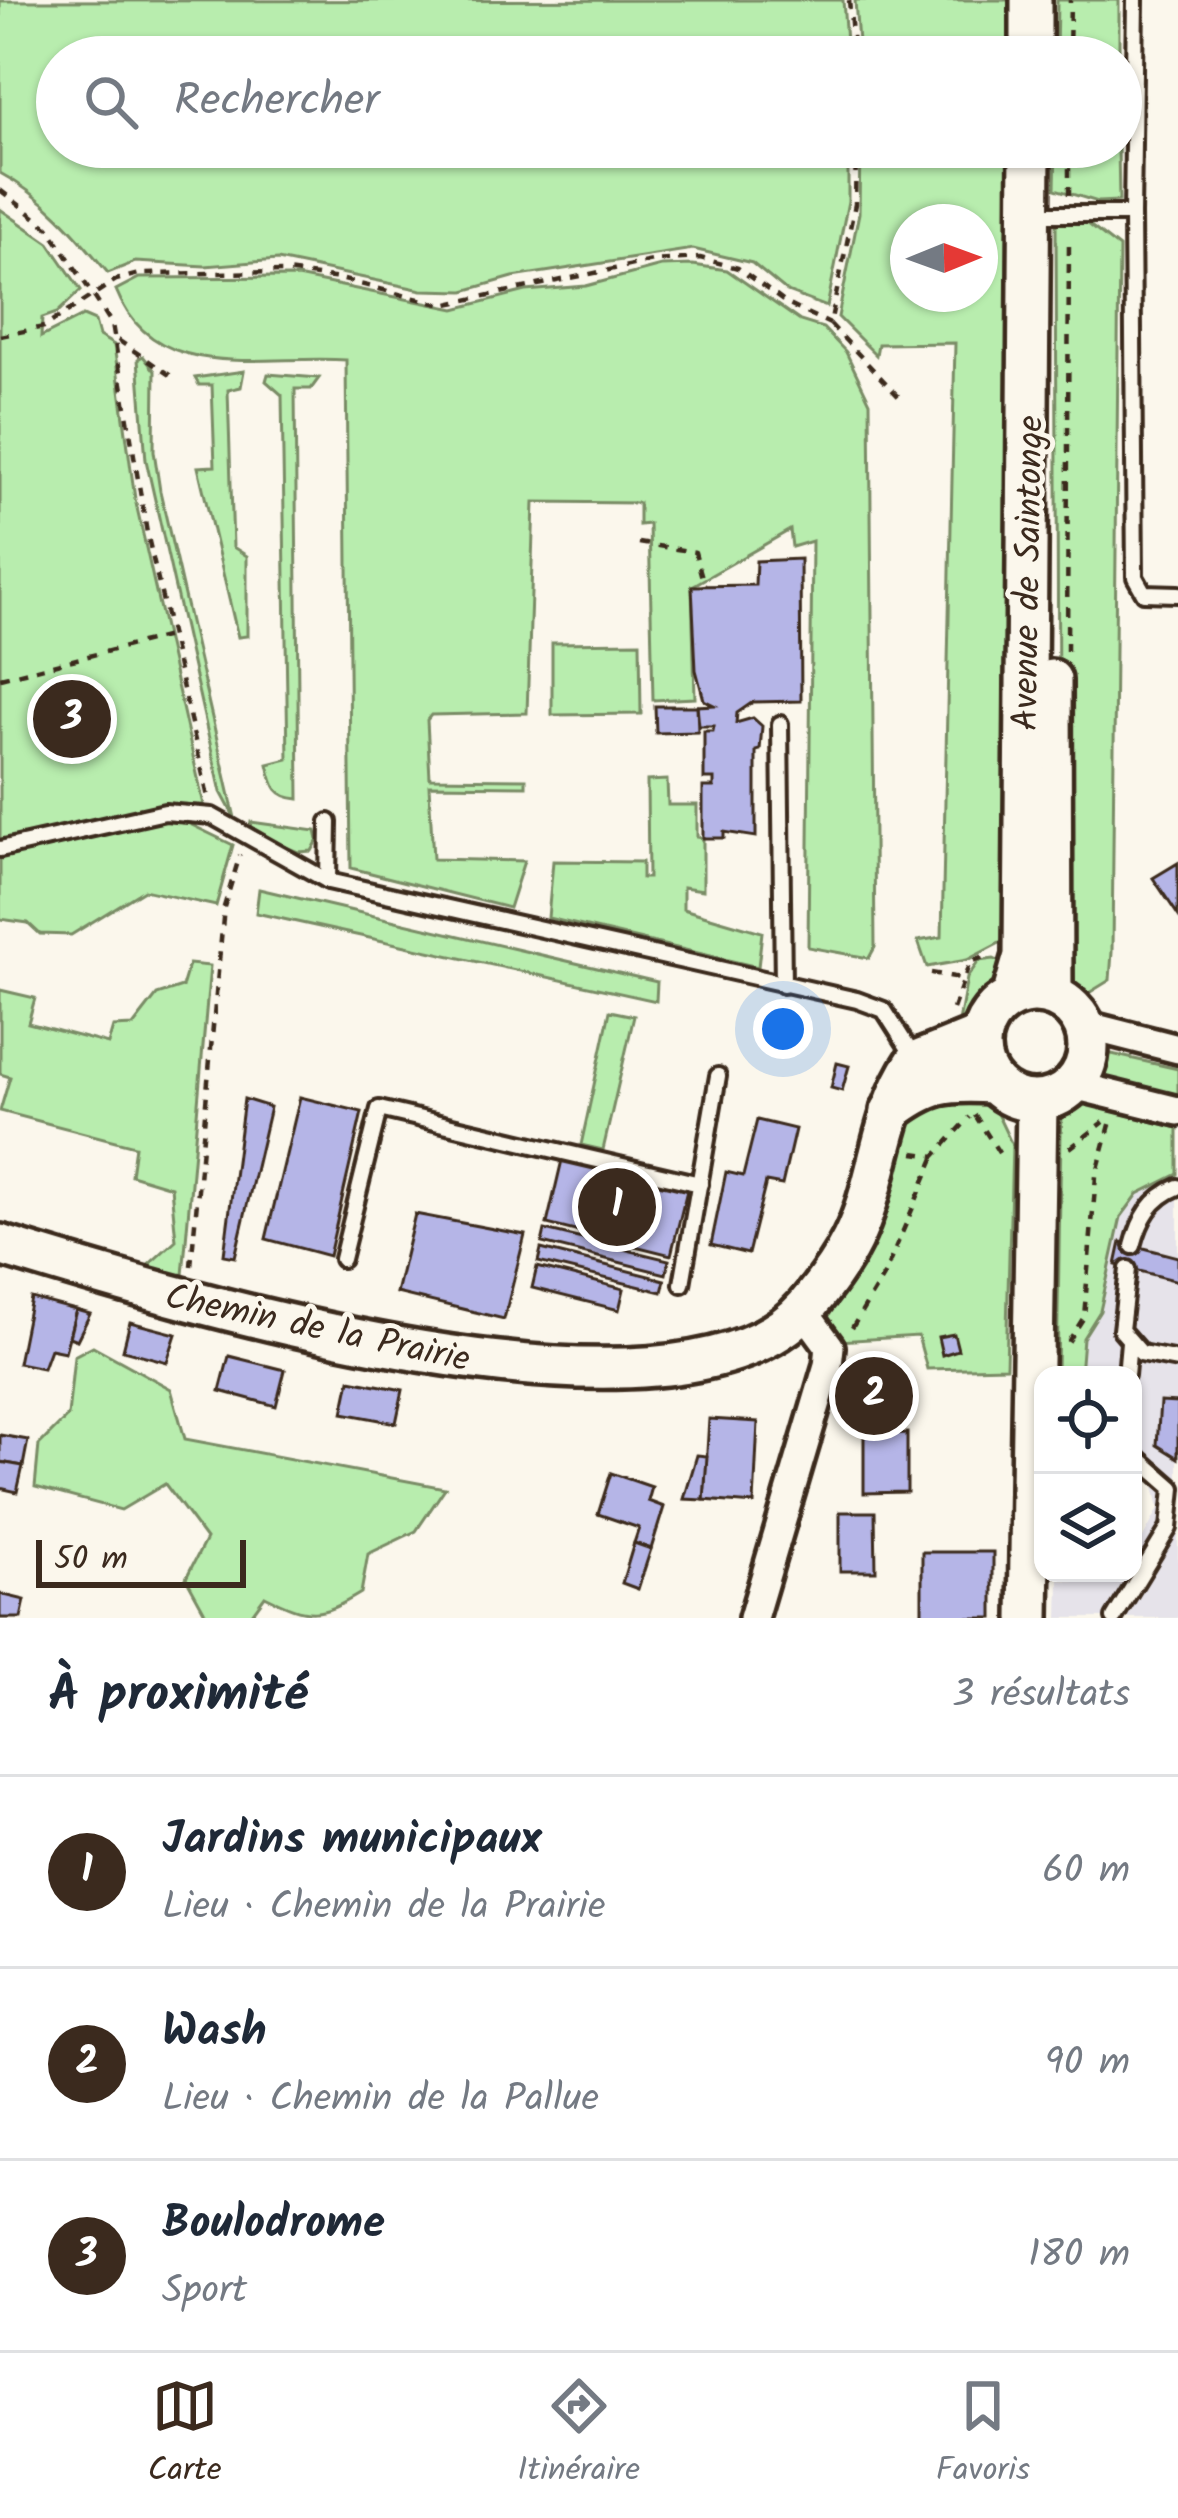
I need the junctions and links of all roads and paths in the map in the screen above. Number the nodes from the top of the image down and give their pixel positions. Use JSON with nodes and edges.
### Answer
{"nodes":[{"id":1,"x":849,"y":0,"type":"edge"},
{"id":2,"x":1031,"y":0,"type":"edge"},
{"id":3,"x":1047,"y":0,"type":"edge"},
{"id":4,"x":1070,"y":0,"type":"edge"},
{"id":5,"x":1135,"y":0,"type":"edge"},
{"id":6,"x":852,"y":36,"type":"edge"},
{"id":7,"x":1031,"y":36,"type":"edge"},
{"id":8,"x":1048,"y":36,"type":"edge"},
{"id":9,"x":1070,"y":36,"type":"edge"},
{"id":10,"x":1134,"y":36,"type":"edge"},
{"id":11,"x":855,"y":168,"type":"edge"},
{"id":12,"x":1030,"y":168,"type":"edge"},
{"id":13,"x":1051,"y":168,"type":"edge"},
{"id":14,"x":1066,"y":168,"type":"edge"},
{"id":15,"x":1133,"y":168,"type":"edge"},
{"id":16,"x":0,"y":190,"type":"edge"},
{"id":17,"x":1059,"y":214,"type":"junction"},
{"id":18,"x":1132,"y":214,"type":"junction"},
{"id":19,"x":96,"y":293,"type":"junction"},
{"id":20,"x":830,"y":324,"type":"junction"},
{"id":21,"x":0,"y":336,"type":"edge"},
{"id":22,"x":118,"y":340,"type":"junction"},
{"id":23,"x":171,"y":376,"type":"dead end"},
{"id":24,"x":900,"y":398,"type":"dead end"},
{"id":25,"x":639,"y":543,"type":"dead end"},
{"id":26,"x":704,"y":585,"type":"dead end"},
{"id":27,"x":1178,"y":594,"type":"edge"},
{"id":28,"x":171,"y":635,"type":"junction"},
{"id":29,"x":1067,"y":654,"type":"dead end"},
{"id":30,"x":0,"y":678,"type":"edge"},
{"id":31,"x":780,"y":724,"type":"dead end"},
{"id":32,"x":212,"y":816,"type":"junction"},
{"id":33,"x":329,"y":822,"type":"dead end"},
{"id":34,"x":245,"y":838,"type":"junction"},
{"id":35,"x":0,"y":849,"type":"edge"},
{"id":36,"x":328,"y":881,"type":"junction"},
{"id":37,"x":931,"y":973,"type":"dead end"},
{"id":38,"x":960,"y":978,"type":"dead end"},
{"id":39,"x":783,"y":986,"type":"junction"},
{"id":40,"x":1052,"y":995,"type":"junction"},
{"id":41,"x":1012,"y":997,"type":"junction"},
{"id":42,"x":1084,"y":1025,"type":"junction"},
{"id":43,"x":980,"y":1036,"type":"junction"},
{"id":44,"x":1178,"y":1049,"type":"edge"},
{"id":45,"x":916,"y":1062,"type":"junction"},
{"id":46,"x":718,"y":1076,"type":"dead end"},
{"id":47,"x":1073,"y":1085,"type":"junction"},
{"id":48,"x":974,"y":1092,"type":"junction"},
{"id":49,"x":1037,"y":1102,"type":"junction"},
{"id":50,"x":1178,"y":1111,"type":"edge"},
{"id":51,"x":886,"y":1130,"type":"junction"},
{"id":52,"x":935,"y":1156,"type":"junction"},
{"id":53,"x":1037,"y":1156,"type":"junction"},
{"id":54,"x":700,"y":1184,"type":"junction"},
{"id":55,"x":1178,"y":1187,"type":"edge"},
{"id":56,"x":0,"y":1245,"type":"edge"},
{"id":57,"x":1133,"y":1246,"type":"dead end"},
{"id":58,"x":342,"y":1259,"type":"dead end"},
{"id":59,"x":1127,"y":1268,"type":"dead end"},
{"id":60,"x":682,"y":1284,"type":"dead end"},
{"id":61,"x":188,"y":1303,"type":"junction"},
{"id":62,"x":803,"y":1310,"type":"junction"},
{"id":63,"x":1129,"y":1342,"type":"junction"},
{"id":64,"x":830,"y":1347,"type":"junction"},
{"id":65,"x":1059,"y":1357,"type":"dead end"},
{"id":66,"x":1178,"y":1360,"type":"edge"},
{"id":67,"x":1127,"y":1366,"type":"edge"},
{"id":68,"x":1142,"y":1461,"type":"edge"},
{"id":69,"x":753,"y":1618,"type":"edge"},
{"id":70,"x":1029,"y":1618,"type":"edge"},
{"id":71,"x":1114,"y":1618,"type":"edge"}],
"edges":[{"from":1,"to":6,"type":"path"},
{"from":2,"to":7,"type":"main road"},
{"from":3,"to":8,"type":"main road"},
{"from":4,"to":9,"type":"path"},
{"from":5,"to":10,"type":"lane"},
{"from":11,"to":20,"type":"path"},
{"from":12,"to":41,"type":"main road","name":"Avenue de Saintonge"},
{"from":13,"to":17,"type":"main road","name":"Avenue de Saintonge"},
{"from":14,"to":17,"type":"path"},
{"from":15,"to":18,"type":"lane"},
{"from":16,"to":19,"type":"path"},
{"from":17,"to":18,"type":"lane"},
{"from":17,"to":29,"type":"path"},
{"from":17,"to":40,"type":"main road","name":"Avenue de Saintonge"},
{"from":18,"to":27,"type":"lane"},
{"from":19,"to":20,"type":"path"},
{"from":19,"to":21,"type":"path"},
{"from":19,"to":22,"type":"path"},
{"from":20,"to":24,"type":"path"},
{"from":22,"to":23,"type":"path"},
{"from":22,"to":28,"type":"path"},
{"from":25,"to":26,"type":"path"},
{"from":28,"to":30,"type":"path"},
{"from":28,"to":32,"type":"path"},
{"from":31,"to":39,"type":"lane"},
{"from":32,"to":34,"type":"lane"},
{"from":32,"to":35,"type":"lane"},
{"from":33,"to":36,"type":"lane"},
{"from":34,"to":36,"type":"lane"},
{"from":34,"to":61,"type":"path"},
{"from":36,"to":39,"type":"lane"},
{"from":37,"to":38,"type":"path"},
{"from":39,"to":45,"type":"lane"},
{"from":40,"to":41,"type":"main road"},
{"from":40,"to":42,"type":"main road"},
{"from":41,"to":43,"type":"main road"},
{"from":42,"to":44,"type":"street"},
{"from":42,"to":47,"type":"main road"},
{"from":43,"to":45,"type":"main road"},
{"from":43,"to":48,"type":"main road"},
{"from":45,"to":51,"type":"main road","name":"Chemin de la Prairie"},
{"from":46,"to":54,"type":"lane"},
{"from":47,"to":49,"type":"main road"},
{"from":47,"to":50,"type":"street"},
{"from":48,"to":49,"type":"main road"},
{"from":48,"to":51,"type":"main road"},
{"from":48,"to":52,"type":"path"},
{"from":48,"to":53,"type":"path"},
{"from":49,"to":53,"type":"main road"},
{"from":51,"to":52,"type":"path"},
{"from":51,"to":62,"type":"main road","name":"Chemin de la Prairie"},
{"from":52,"to":64,"type":"path"},
{"from":53,"to":65,"type":"path"},
{"from":53,"to":70,"type":"main road"},
{"from":54,"to":58,"type":"lane"},
{"from":54,"to":60,"type":"lane"},
{"from":55,"to":57,"type":"lane"},
{"from":56,"to":61,"type":"main road","name":"Chemin de la Prairie"},
{"from":59,"to":63,"type":"lane"},
{"from":61,"to":62,"type":"main road","name":"Chemin de la Prairie"},
{"from":62,"to":64,"type":"street"},
{"from":63,"to":66,"type":"lane"},
{"from":63,"to":67,"type":"lane"},
{"from":64,"to":69,"type":"street"},
{"from":68,"to":71,"type":"lane"}]}
